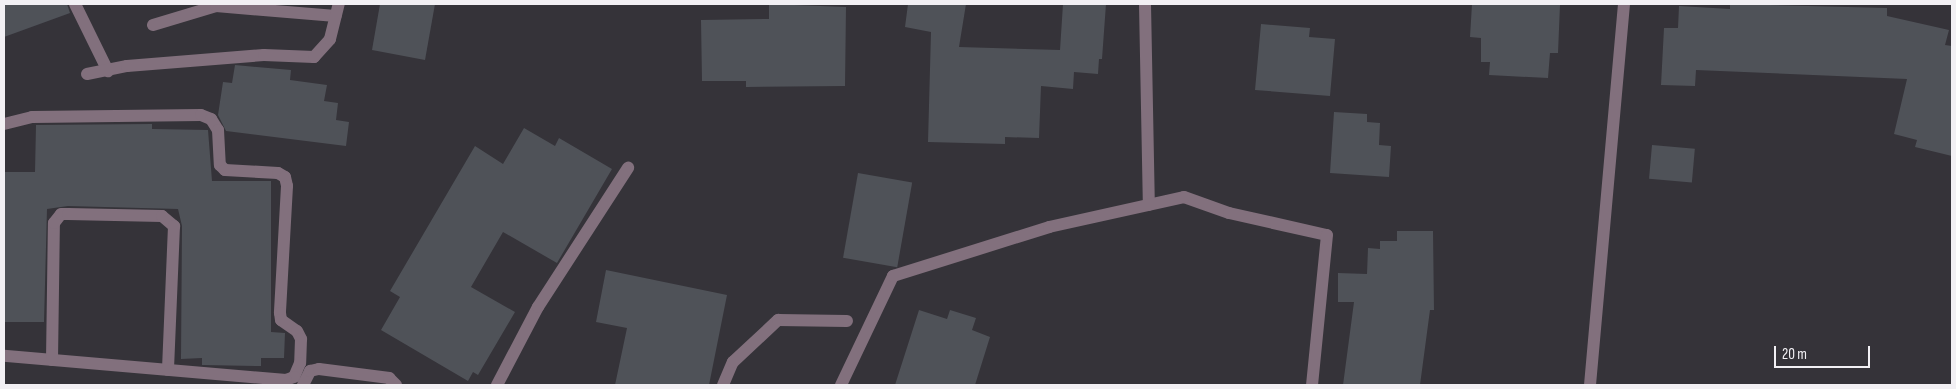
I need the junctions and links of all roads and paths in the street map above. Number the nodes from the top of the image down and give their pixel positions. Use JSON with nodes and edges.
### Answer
{"nodes":[{"id":1,"x":75,"y":4,"type":"edge"},
{"id":2,"x":1145,"y":4,"type":"edge"},
{"id":3,"x":306,"y":8,"type":"edge"},
{"id":4,"x":1624,"y":8,"type":"edge"},
{"id":5,"x":338,"y":10,"type":"edge"},
{"id":6,"x":153,"y":25,"type":"dead end"},
{"id":7,"x":108,"y":71,"type":"junction"},
{"id":8,"x":87,"y":74,"type":"dead end"},
{"id":9,"x":4,"y":124,"type":"edge"},
{"id":10,"x":628,"y":168,"type":"dead end"},
{"id":11,"x":1149,"y":205,"type":"junction"},
{"id":12,"x":847,"y":321,"type":"dead end"},
{"id":13,"x":4,"y":356,"type":"edge"},
{"id":14,"x":52,"y":360,"type":"junction"},
{"id":15,"x":168,"y":370,"type":"junction"},
{"id":16,"x":303,"y":385,"type":"edge"},
{"id":17,"x":396,"y":385,"type":"edge"},
{"id":18,"x":497,"y":385,"type":"edge"},
{"id":19,"x":723,"y":385,"type":"edge"},
{"id":20,"x":841,"y":385,"type":"edge"},
{"id":21,"x":1312,"y":385,"type":"edge"},
{"id":22,"x":1590,"y":385,"type":"edge"}],
"edges":[{"from":1,"to":7,"type":"street"},
{"from":2,"to":11,"type":"street"},
{"from":3,"to":5,"type":"street"},
{"from":3,"to":6,"type":"street"},
{"from":4,"to":22,"type":"street"},
{"from":5,"to":7,"type":"street"},
{"from":7,"to":8,"type":"street"},
{"from":9,"to":15,"type":"street"},
{"from":10,"to":18,"type":"street"},
{"from":11,"to":20,"type":"street"},
{"from":11,"to":21,"type":"street"},
{"from":12,"to":19,"type":"street"},
{"from":13,"to":14,"type":"street"},
{"from":14,"to":15,"type":"street"},
{"from":14,"to":15,"type":"street"},
{"from":16,"to":17,"type":"street"}]}
